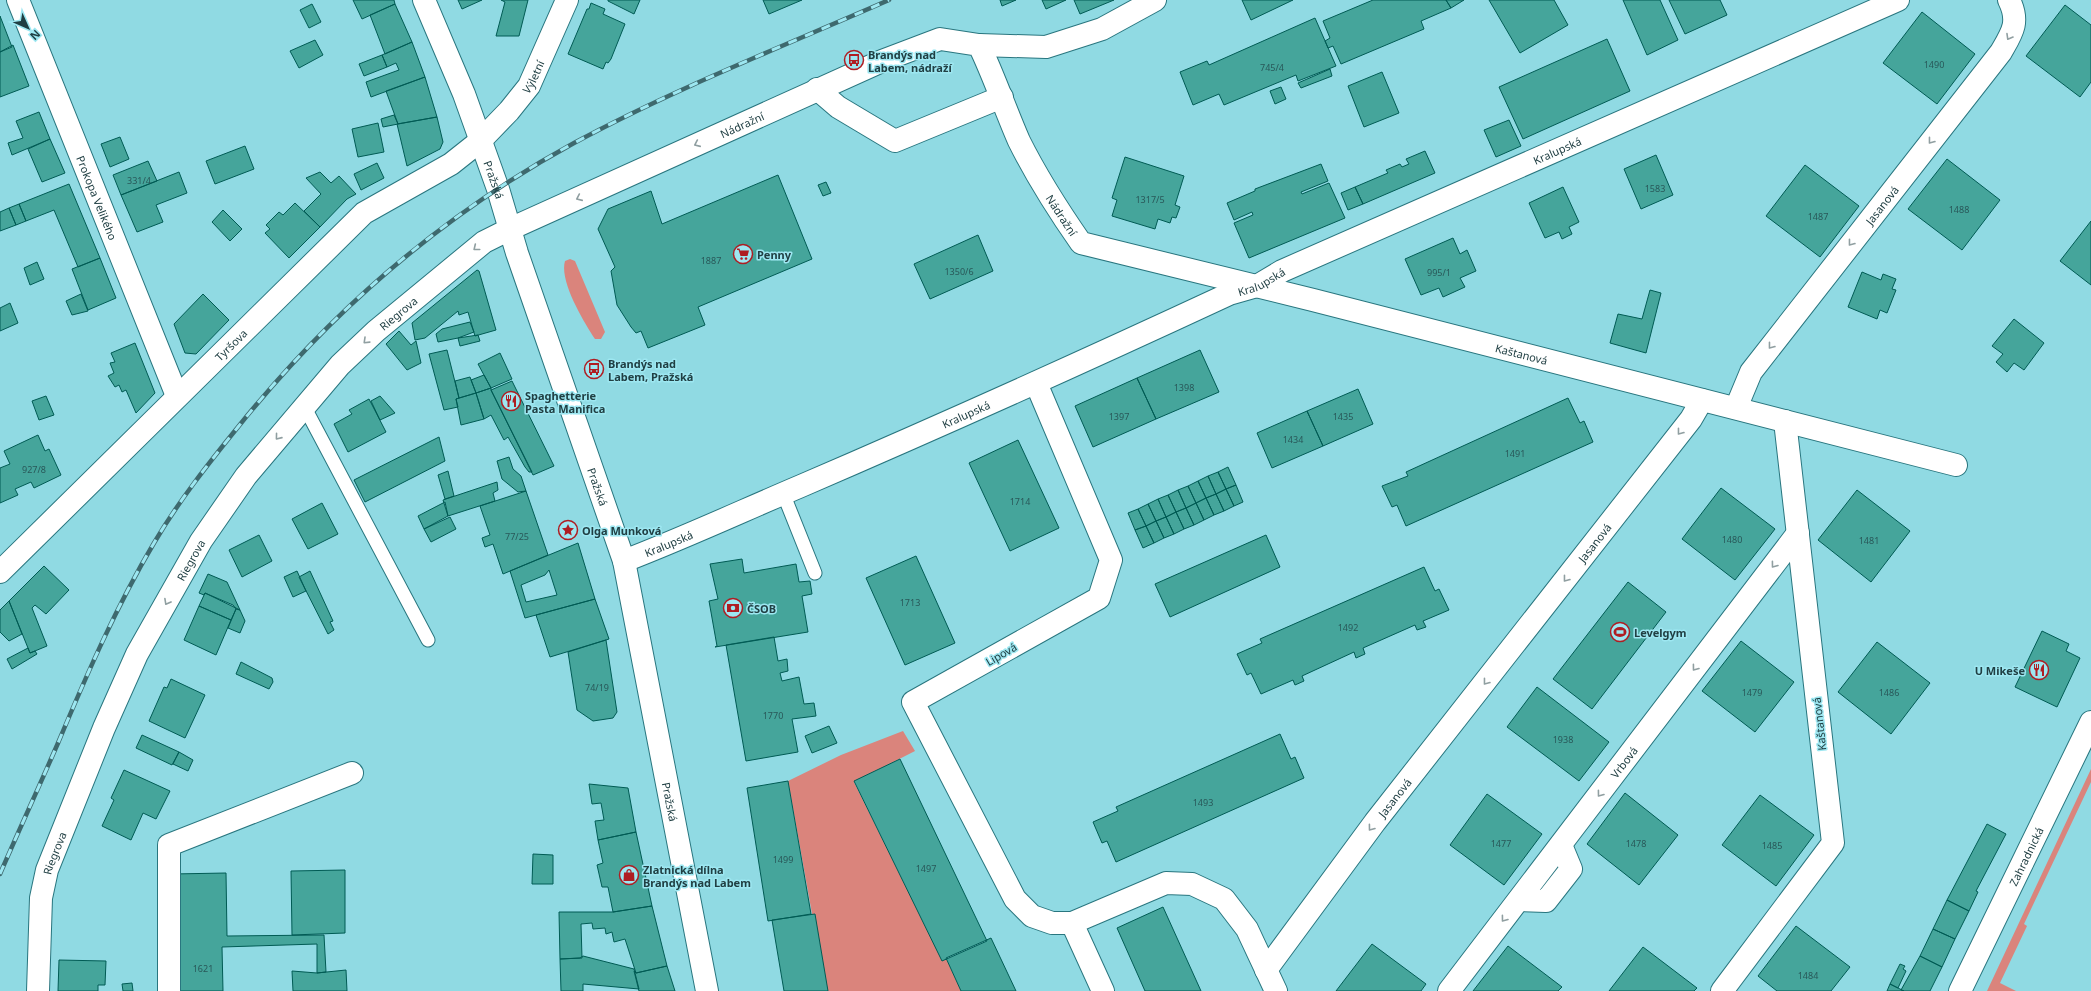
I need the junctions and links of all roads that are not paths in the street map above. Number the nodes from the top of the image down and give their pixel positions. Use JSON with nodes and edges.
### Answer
{"nodes":[{"id":1,"x":18,"y":0,"type":"edge"},
{"id":2,"x":424,"y":0,"type":"edge"},
{"id":3,"x":567,"y":0,"type":"edge"},
{"id":4,"x":1155,"y":0,"type":"edge"},
{"id":5,"x":1898,"y":0,"type":"edge"},
{"id":6,"x":2010,"y":0,"type":"edge"},
{"id":7,"x":979,"y":45,"type":"junction"},
{"id":8,"x":817,"y":90,"type":"junction"},
{"id":9,"x":1002,"y":97,"type":"junction"},
{"id":10,"x":480,"y":141,"type":"junction"},
{"id":11,"x":510,"y":229,"type":"junction"},
{"id":12,"x":1257,"y":286,"type":"junction"},
{"id":13,"x":1036,"y":383,"type":"junction"},
{"id":14,"x":177,"y":396,"type":"junction"},
{"id":15,"x":1702,"y":400,"type":"junction"},
{"id":16,"x":304,"y":406,"type":"junction"},
{"id":17,"x":1736,"y":408,"type":"junction"},
{"id":18,"x":1785,"y":421,"type":"junction"},
{"id":19,"x":1956,"y":465,"type":"dead end"},
{"id":20,"x":783,"y":494,"type":"junction"},
{"id":21,"x":1798,"y":534,"type":"junction"},
{"id":22,"x":624,"y":561,"type":"junction"},
{"id":23,"x":0,"y":572,"type":"edge"},
{"id":24,"x":815,"y":573,"type":"dead end"},
{"id":25,"x":428,"y":640,"type":"dead end"},
{"id":26,"x":2091,"y":722,"type":"edge"},
{"id":27,"x":352,"y":773,"type":"dead end"},
{"id":28,"x":1072,"y":923,"type":"junction"},
{"id":29,"x":1266,"y":970,"type":"junction"},
{"id":30,"x":38,"y":991,"type":"edge"},
{"id":31,"x":169,"y":991,"type":"edge"},
{"id":32,"x":707,"y":991,"type":"edge"},
{"id":33,"x":1103,"y":991,"type":"edge"},
{"id":34,"x":1276,"y":991,"type":"edge"},
{"id":35,"x":1450,"y":991,"type":"edge"},
{"id":36,"x":1722,"y":991,"type":"edge"},
{"id":37,"x":1960,"y":991,"type":"edge"}],
"edges":[{"from":1,"to":14,"type":"street","name":"Prokopa Velikého"},
{"from":2,"to":10,"type":"street","name":"Pražská"},
{"from":3,"to":10,"type":"street","name":"Výletní"},
{"from":4,"to":7,"type":"street","name":"Nádražní"},
{"from":5,"to":12,"type":"street","name":"Kralupská"},
{"from":6,"to":17,"type":"street","name":"Jasanová","one_way":true},
{"from":7,"to":8,"type":"street","name":"Nádražní"},
{"from":7,"to":9,"type":"street","name":"Nádražní"},
{"from":8,"to":9,"type":"street"},
{"from":8,"to":11,"type":"street","name":"Nádražní","one_way":true},
{"from":9,"to":12,"type":"street","name":"Nádražní"},
{"from":10,"to":11,"type":"street","name":"Pražská"},
{"from":10,"to":14,"type":"street","name":"Tyršova"},
{"from":11,"to":16,"type":"street","name":"Riegrova","one_way":true},
{"from":11,"to":22,"type":"street","name":"Pražská"},
{"from":12,"to":13,"type":"street","name":"Kralupská"},
{"from":12,"to":15,"type":"street","name":"Kaštanová"},
{"from":13,"to":20,"type":"street","name":"Kralupská"},
{"from":13,"to":28,"type":"street","name":"Lipová"},
{"from":14,"to":23,"type":"street","name":"Tyršova"},
{"from":15,"to":17,"type":"street","name":"Kaštanová"},
{"from":15,"to":29,"type":"street","name":"Jasanová","one_way":true},
{"from":16,"to":25,"type":"lane"},
{"from":16,"to":30,"type":"street","name":"Riegrova","one_way":true},
{"from":17,"to":18,"type":"street","name":"Kaštanová"},
{"from":18,"to":19,"type":"street","name":"Kaštanová"},
{"from":18,"to":21,"type":"street","name":"Kaštanová"},
{"from":20,"to":22,"type":"street","name":"Kralupská"},
{"from":20,"to":24,"type":"lane"},
{"from":21,"to":35,"type":"street","name":"Vrbová","one_way":true},
{"from":21,"to":36,"type":"street","name":"Kaštanová"},
{"from":22,"to":32,"type":"street","name":"Pražská"},
{"from":26,"to":37,"type":"street","name":"Zahradnická"},
{"from":27,"to":31,"type":"street"},
{"from":28,"to":29,"type":"street"},
{"from":28,"to":33,"type":"street"},
{"from":29,"to":34,"type":"street"}]}
